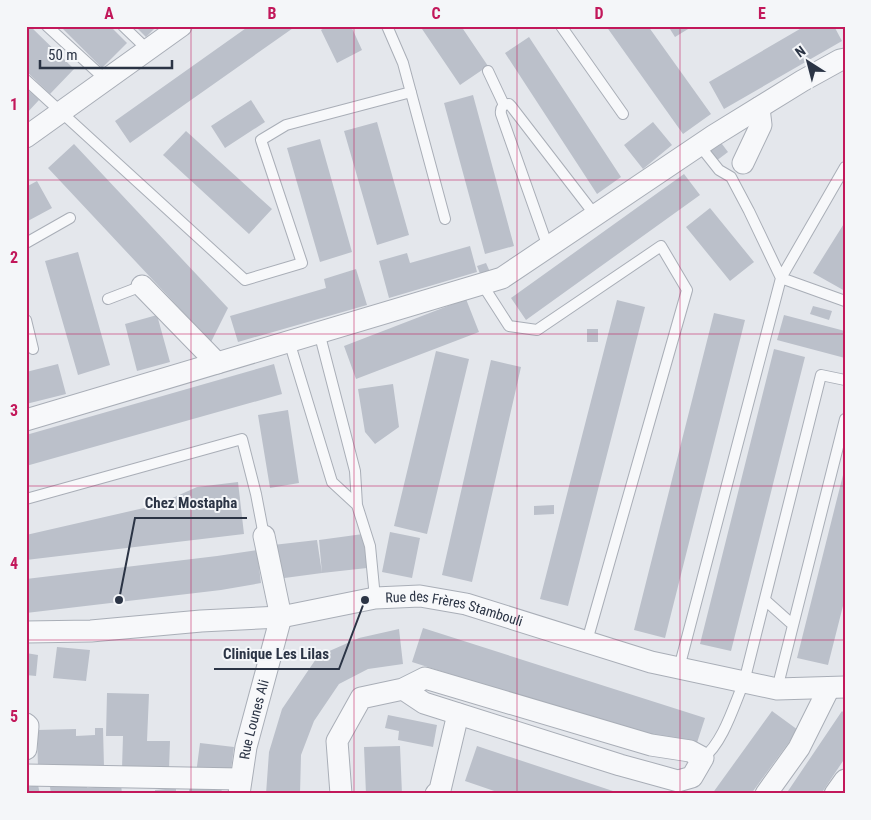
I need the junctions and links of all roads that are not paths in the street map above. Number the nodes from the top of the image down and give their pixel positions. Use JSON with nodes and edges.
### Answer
{"nodes":[{"id":1,"x":47,"y":26,"type":"edge"},
{"id":2,"x":124,"y":26,"type":"edge"},
{"id":3,"x":182,"y":26,"type":"edge"},
{"id":4,"x":387,"y":26,"type":"edge"},
{"id":5,"x":561,"y":26,"type":"edge"},
{"id":6,"x":148,"y":50,"type":"junction"},
{"id":7,"x":845,"y":59,"type":"edge"},
{"id":8,"x":488,"y":71,"type":"dead end"},
{"id":9,"x":26,"y":80,"type":"edge"},
{"id":10,"x":106,"y":80,"type":"junction"},
{"id":11,"x":411,"y":92,"type":"junction"},
{"id":12,"x":504,"y":105,"type":"junction"},
{"id":13,"x":759,"y":108,"type":"junction"},
{"id":14,"x":62,"y":111,"type":"junction"},
{"id":15,"x":623,"y":114,"type":"dead end"},
{"id":16,"x":26,"y":136,"type":"edge"},
{"id":17,"x":695,"y":149,"type":"junction"},
{"id":18,"x":743,"y":163,"type":"dead end"},
{"id":19,"x":845,"y":167,"type":"edge"},
{"id":20,"x":595,"y":215,"type":"junction"},
{"id":21,"x":70,"y":218,"type":"dead end"},
{"id":22,"x":445,"y":219,"type":"dead end"},
{"id":23,"x":26,"y":243,"type":"edge"},
{"id":24,"x":548,"y":246,"type":"junction"},
{"id":25,"x":781,"y":278,"type":"junction"},
{"id":26,"x":482,"y":284,"type":"junction"},
{"id":27,"x":142,"y":286,"type":"joint"},
{"id":28,"x":108,"y":299,"type":"dead end"},
{"id":29,"x":845,"y":302,"type":"edge"},
{"id":30,"x":26,"y":320,"type":"edge"},
{"id":31,"x":319,"y":332,"type":"junction"},
{"id":32,"x":289,"y":341,"type":"junction"},
{"id":33,"x":33,"y":349,"type":"dead end"},
{"id":34,"x":217,"y":363,"type":"junction"},
{"id":35,"x":845,"y":380,"type":"edge"},
{"id":36,"x":845,"y":419,"type":"edge"},
{"id":37,"x":26,"y":420,"type":"edge"},
{"id":38,"x":26,"y":499,"type":"edge"},
{"id":39,"x":356,"y":505,"type":"junction"},
{"id":40,"x":264,"y":536,"type":"joint"},
{"id":41,"x":375,"y":598,"type":"junction"},
{"id":42,"x":764,"y":600,"type":"junction"},
{"id":43,"x":281,"y":617,"type":"junction"},
{"id":44,"x":793,"y":625,"type":"junction"},
{"id":45,"x":26,"y":632,"type":"edge"},
{"id":46,"x":588,"y":641,"type":"junction"},
{"id":47,"x":679,"y":668,"type":"junction"},
{"id":48,"x":744,"y":682,"type":"junction"},
{"id":49,"x":842,"y":687,"type":"edge"},
{"id":50,"x":403,"y":689,"type":"junction"},
{"id":51,"x":777,"y":689,"type":"junction"},
{"id":52,"x":458,"y":714,"type":"junction"},
{"id":53,"x":26,"y":724,"type":"edge"},
{"id":54,"x":26,"y":749,"type":"edge"},
{"id":55,"x":703,"y":758,"type":"junction"},
{"id":56,"x":26,"y":775,"type":"edge"},
{"id":57,"x":845,"y":780,"type":"edge"},
{"id":58,"x":240,"y":786,"type":"edge"},
{"id":59,"x":442,"y":793,"type":"edge"},
{"id":60,"x":341,"y":794,"type":"edge"},
{"id":61,"x":766,"y":794,"type":"edge"},
{"id":62,"x":835,"y":794,"type":"edge"}],
"edges":[{"from":1,"to":10,"type":"lane"},
{"from":2,"to":6,"type":"lane"},
{"from":3,"to":6,"type":"street"},
{"from":4,"to":11,"type":"lane"},
{"from":5,"to":15,"type":"lane"},
{"from":6,"to":10,"type":"street"},
{"from":7,"to":13,"type":"street"},
{"from":8,"to":12,"type":"lane"},
{"from":9,"to":14,"type":"lane"},
{"from":10,"to":14,"type":"street"},
{"from":11,"to":14,"type":"lane"},
{"from":11,"to":22,"type":"lane"},
{"from":12,"to":20,"type":"lane"},
{"from":12,"to":24,"type":"lane"},
{"from":13,"to":17,"type":"street"},
{"from":13,"to":18,"type":"street"},
{"from":14,"to":16,"type":"street"},
{"from":17,"to":20,"type":"street"},
{"from":17,"to":25,"type":"lane"},
{"from":19,"to":25,"type":"lane"},
{"from":20,"to":24,"type":"street"},
{"from":21,"to":23,"type":"lane"},
{"from":24,"to":26,"type":"street"},
{"from":25,"to":29,"type":"lane"},
{"from":25,"to":47,"type":"lane"},
{"from":26,"to":31,"type":"street"},
{"from":26,"to":46,"type":"lane"},
{"from":27,"to":28,"type":"lane"},
{"from":27,"to":34,"type":"street"},
{"from":30,"to":33,"type":"lane"},
{"from":31,"to":32,"type":"street"},
{"from":31,"to":39,"type":"lane"},
{"from":32,"to":34,"type":"street"},
{"from":32,"to":39,"type":"lane"},
{"from":34,"to":37,"type":"street"},
{"from":35,"to":42,"type":"lane"},
{"from":36,"to":44,"type":"lane"},
{"from":38,"to":40,"type":"lane"},
{"from":39,"to":41,"type":"lane"},
{"from":40,"to":43,"type":"street"},
{"from":41,"to":43,"type":"street","name":"Rue des Frères Stambouli"},
{"from":41,"to":46,"type":"street","name":"Rue des Frères Stambouli"},
{"from":42,"to":44,"type":"lane"},
{"from":42,"to":48,"type":"lane"},
{"from":43,"to":45,"type":"street","name":"Rue des Frères Stambouli"},
{"from":43,"to":58,"type":"street","name":"Rue Lounes Ali"},
{"from":44,"to":51,"type":"lane"},
{"from":46,"to":47,"type":"street","name":"Rue des Frères Stambouli"},
{"from":47,"to":48,"type":"street","name":"Rue des Frères Stambouli"},
{"from":48,"to":51,"type":"street","name":"Rue des Frères Stambouli"},
{"from":48,"to":55,"type":"lane"},
{"from":49,"to":51,"type":"street","name":"Rue des Frères Stambouli"},
{"from":49,"to":61,"type":"street"},
{"from":50,"to":52,"type":"street"},
{"from":50,"to":55,"type":"street"},
{"from":50,"to":60,"type":"street"},
{"from":52,"to":55,"type":"street"},
{"from":52,"to":59,"type":"street"},
{"from":53,"to":54,"type":"street"},
{"from":56,"to":58,"type":"street"},
{"from":57,"to":62,"type":"street"}]}
